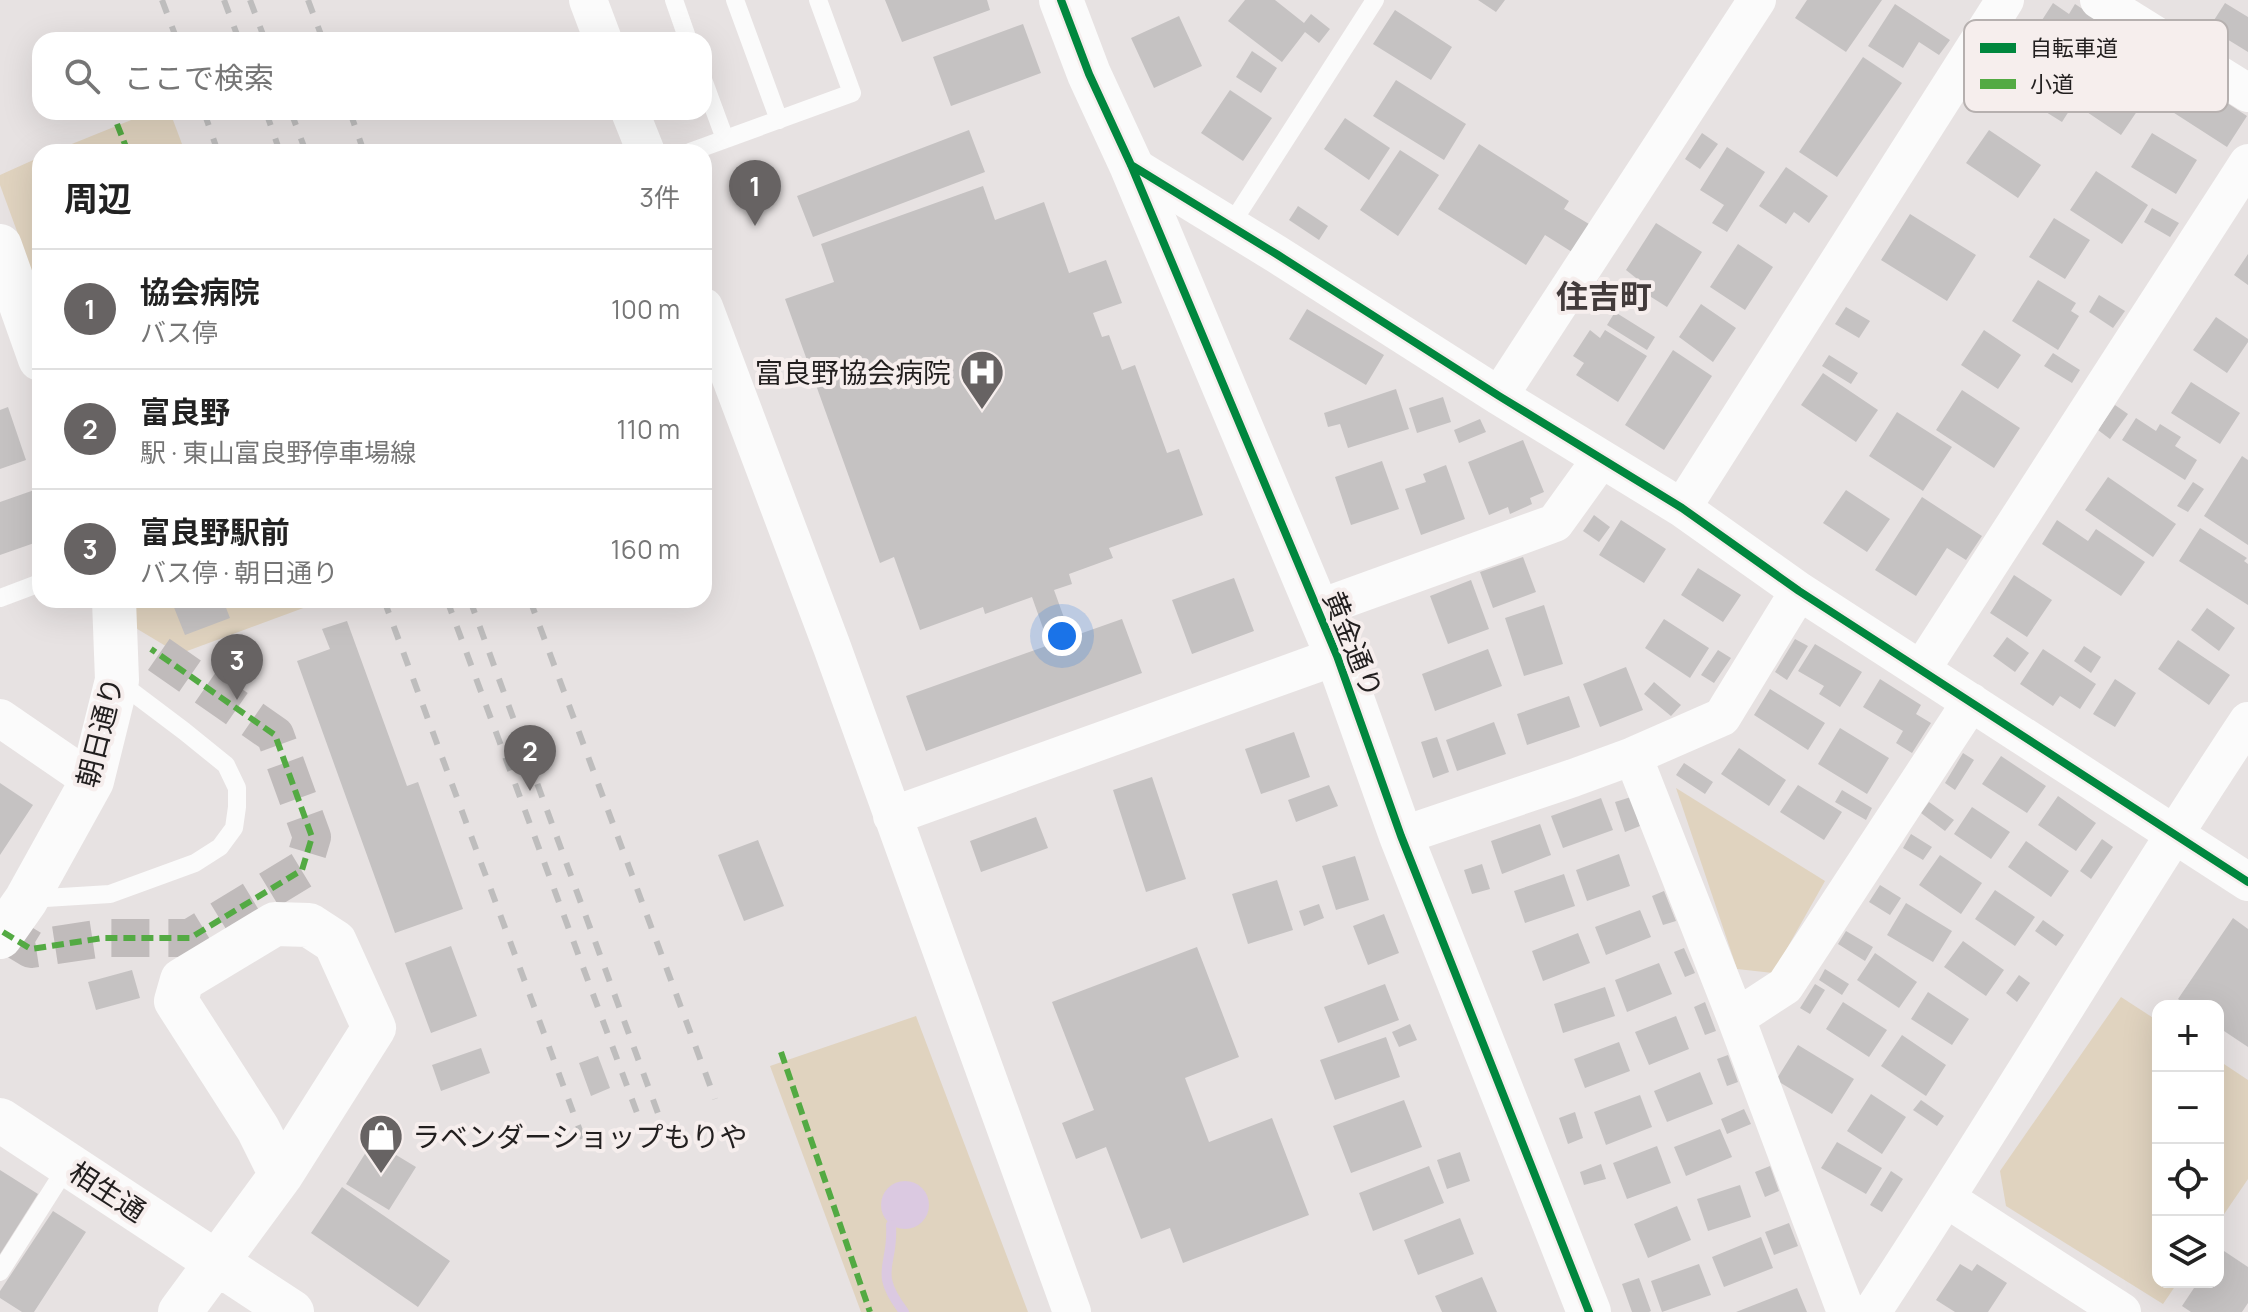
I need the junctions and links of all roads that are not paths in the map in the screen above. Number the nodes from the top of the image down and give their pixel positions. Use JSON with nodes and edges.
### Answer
{"nodes":[{"id":1,"x":588,"y":0,"type":"edge"},
{"id":2,"x":674,"y":0,"type":"edge"},
{"id":3,"x":735,"y":0,"type":"edge"},
{"id":4,"x":818,"y":0,"type":"edge"},
{"id":5,"x":1061,"y":0,"type":"edge"},
{"id":6,"x":1375,"y":0,"type":"edge"},
{"id":7,"x":1757,"y":0,"type":"edge"},
{"id":8,"x":2005,"y":0,"type":"edge"},
{"id":9,"x":2099,"y":0,"type":"edge"},
{"id":10,"x":1992,"y":20,"type":"edge"},
{"id":11,"x":2131,"y":20,"type":"edge"},
{"id":12,"x":600,"y":32,"type":"edge"},
{"id":13,"x":685,"y":32,"type":"edge"},
{"id":14,"x":1964,"y":64,"type":"edge"},
{"id":15,"x":2228,"y":81,"type":"edge"},
{"id":16,"x":2248,"y":93,"type":"edge"},
{"id":17,"x":712,"y":104,"type":"edge"},
{"id":18,"x":633,"y":120,"type":"edge"},
{"id":19,"x":779,"y":120,"type":"junction"},
{"id":20,"x":725,"y":139,"type":"junction"},
{"id":21,"x":643,"y":144,"type":"edge"},
{"id":22,"x":712,"y":144,"type":"edge"},
{"id":23,"x":2248,"y":163,"type":"edge"},
{"id":24,"x":1131,"y":165,"type":"junction"},
{"id":25,"x":1230,"y":226,"type":"junction"},
{"id":26,"x":0,"y":246,"type":"edge"},
{"id":27,"x":712,"y":328,"type":"edge"},
{"id":28,"x":32,"y":336,"type":"edge"},
{"id":29,"x":1499,"y":396,"type":"junction"},
{"id":30,"x":1601,"y":459,"type":"junction"},
{"id":31,"x":1682,"y":508,"type":"junction"},
{"id":32,"x":32,"y":586,"type":"edge"},
{"id":33,"x":1799,"y":591,"type":"junction"},
{"id":34,"x":0,"y":598,"type":"edge"},
{"id":35,"x":114,"y":608,"type":"edge"},
{"id":36,"x":1317,"y":609,"type":"junction"},
{"id":37,"x":1337,"y":656,"type":"junction"},
{"id":38,"x":1921,"y":670,"type":"junction"},
{"id":39,"x":117,"y":680,"type":"junction"},
{"id":40,"x":1971,"y":702,"type":"junction"},
{"id":41,"x":0,"y":718,"type":"edge"},
{"id":42,"x":2248,"y":721,"type":"edge"},
{"id":43,"x":1633,"y":756,"type":"junction"},
{"id":44,"x":92,"y":781,"type":"junction"},
{"id":45,"x":892,"y":816,"type":"junction"},
{"id":46,"x":2173,"y":834,"type":"junction"},
{"id":47,"x":1401,"y":836,"type":"junction"},
{"id":48,"x":2248,"y":882,"type":"edge"},
{"id":49,"x":26,"y":900,"type":"junction"},
{"id":50,"x":0,"y":937,"type":"edge"},
{"id":51,"x":1736,"y":1018,"type":"junction"},
{"id":52,"x":0,"y":1120,"type":"edge"},
{"id":53,"x":68,"y":1165,"type":"junction"},
{"id":54,"x":281,"y":1175,"type":"junction"},
{"id":55,"x":1947,"y":1199,"type":"junction"},
{"id":56,"x":215,"y":1263,"type":"junction"},
{"id":57,"x":0,"y":1272,"type":"edge"},
{"id":58,"x":180,"y":1312,"type":"edge"},
{"id":59,"x":292,"y":1312,"type":"edge"},
{"id":60,"x":1072,"y":1312,"type":"edge"},
{"id":61,"x":1589,"y":1312,"type":"edge"},
{"id":62,"x":1846,"y":1312,"type":"edge"},
{"id":63,"x":1872,"y":1312,"type":"edge"},
{"id":64,"x":2122,"y":1312,"type":"edge"}],
"edges":[{"from":1,"to":12,"type":"street"},
{"from":2,"to":13,"type":"lane"},
{"from":3,"to":19,"type":"lane"},
{"from":4,"to":19,"type":"lane"},
{"from":5,"to":24,"type":"street","name":"黄金通り"},
{"from":6,"to":25,"type":"lane"},
{"from":7,"to":29,"type":"street"},
{"from":8,"to":10,"type":"street"},
{"from":9,"to":11,"type":"street"},
{"from":14,"to":31,"type":"street"},
{"from":15,"to":16,"type":"street"},
{"from":17,"to":20,"type":"lane"},
{"from":18,"to":21,"type":"street"},
{"from":19,"to":20,"type":"lane"},
{"from":20,"to":22,"type":"lane"},
{"from":23,"to":38,"type":"street"},
{"from":24,"to":25,"type":"street"},
{"from":24,"to":36,"type":"street","name":"黄金通り"},
{"from":25,"to":29,"type":"street"},
{"from":26,"to":28,"type":"street"},
{"from":27,"to":45,"type":"street"},
{"from":29,"to":30,"type":"street"},
{"from":30,"to":31,"type":"street"},
{"from":30,"to":36,"type":"street"},
{"from":31,"to":33,"type":"street"},
{"from":32,"to":34,"type":"lane"},
{"from":33,"to":38,"type":"street"},
{"from":33,"to":43,"type":"street"},
{"from":35,"to":39,"type":"street","name":"朝日通り"},
{"from":36,"to":37,"type":"street","name":"黄金通り"},
{"from":37,"to":45,"type":"street"},
{"from":37,"to":47,"type":"street","name":"黄金通り"},
{"from":38,"to":40,"type":"street"},
{"from":39,"to":44,"type":"street","name":"朝日通り"},
{"from":39,"to":49,"type":"lane"},
{"from":40,"to":46,"type":"street"},
{"from":40,"to":51,"type":"street"},
{"from":41,"to":44,"type":"street"},
{"from":42,"to":46,"type":"street"},
{"from":43,"to":47,"type":"street"},
{"from":43,"to":51,"type":"street"},
{"from":44,"to":49,"type":"street","name":"朝日通り"},
{"from":45,"to":60,"type":"street"},
{"from":46,"to":48,"type":"street"},
{"from":46,"to":55,"type":"street"},
{"from":47,"to":61,"type":"street","name":"黄金通り"},
{"from":49,"to":50,"type":"street","name":"朝日通り"},
{"from":51,"to":62,"type":"street"},
{"from":52,"to":53,"type":"street","name":"相生通"},
{"from":53,"to":56,"type":"street","name":"相生通"},
{"from":53,"to":57,"type":"lane"},
{"from":54,"to":54,"type":"street"},
{"from":54,"to":56,"type":"street"},
{"from":55,"to":63,"type":"street"},
{"from":55,"to":64,"type":"street"},
{"from":56,"to":58,"type":"street"},
{"from":56,"to":59,"type":"street","name":"相生通"}]}
